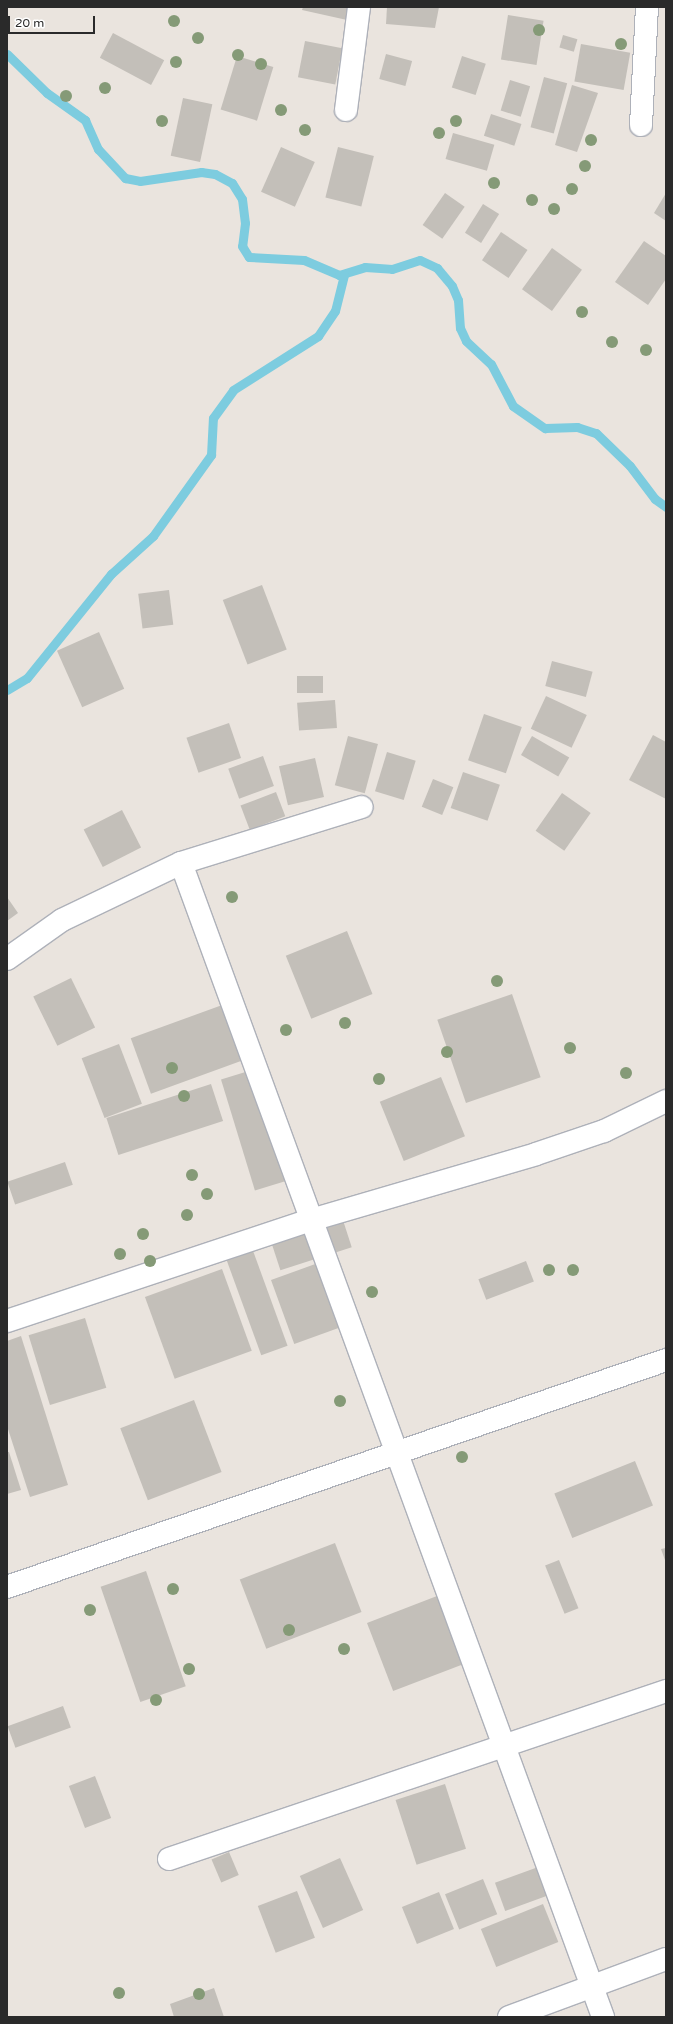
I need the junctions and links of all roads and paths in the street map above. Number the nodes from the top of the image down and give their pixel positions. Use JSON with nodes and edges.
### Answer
{"nodes":[{"id":1,"x":359,"y":7,"type":"edge"},
{"id":2,"x":647,"y":7,"type":"edge"},
{"id":3,"x":346,"y":110,"type":"dead end"},
{"id":4,"x":641,"y":125,"type":"dead end"},
{"id":5,"x":362,"y":807,"type":"dead end"},
{"id":6,"x":181,"y":863,"type":"junction"},
{"id":7,"x":7,"y":959,"type":"edge"},
{"id":8,"x":666,"y":1102,"type":"edge"},
{"id":9,"x":311,"y":1220,"type":"junction"},
{"id":10,"x":7,"y":1321,"type":"edge"},
{"id":11,"x":666,"y":1360,"type":"edge"},
{"id":12,"x":396,"y":1452,"type":"junction"},
{"id":13,"x":7,"y":1587,"type":"edge"},
{"id":14,"x":666,"y":1691,"type":"edge"},
{"id":15,"x":506,"y":1746,"type":"junction"},
{"id":16,"x":169,"y":1859,"type":"dead end"},
{"id":17,"x":666,"y":1959,"type":"edge"},
{"id":18,"x":591,"y":1985,"type":"junction"},
{"id":19,"x":509,"y":2017,"type":"edge"},
{"id":20,"x":603,"y":2017,"type":"edge"}],
"edges":[{"from":1,"to":3,"type":"street"},
{"from":2,"to":4,"type":"street"},
{"from":5,"to":6,"type":"street"},
{"from":6,"to":7,"type":"street"},
{"from":6,"to":9,"type":"street"},
{"from":8,"to":9,"type":"street"},
{"from":9,"to":10,"type":"street"},
{"from":9,"to":12,"type":"street"},
{"from":11,"to":12,"type":"street"},
{"from":12,"to":13,"type":"street"},
{"from":12,"to":15,"type":"street"},
{"from":14,"to":15,"type":"street"},
{"from":15,"to":16,"type":"street"},
{"from":15,"to":18,"type":"street"},
{"from":17,"to":18,"type":"street"},
{"from":18,"to":19,"type":"street"},
{"from":18,"to":20,"type":"street"}]}
